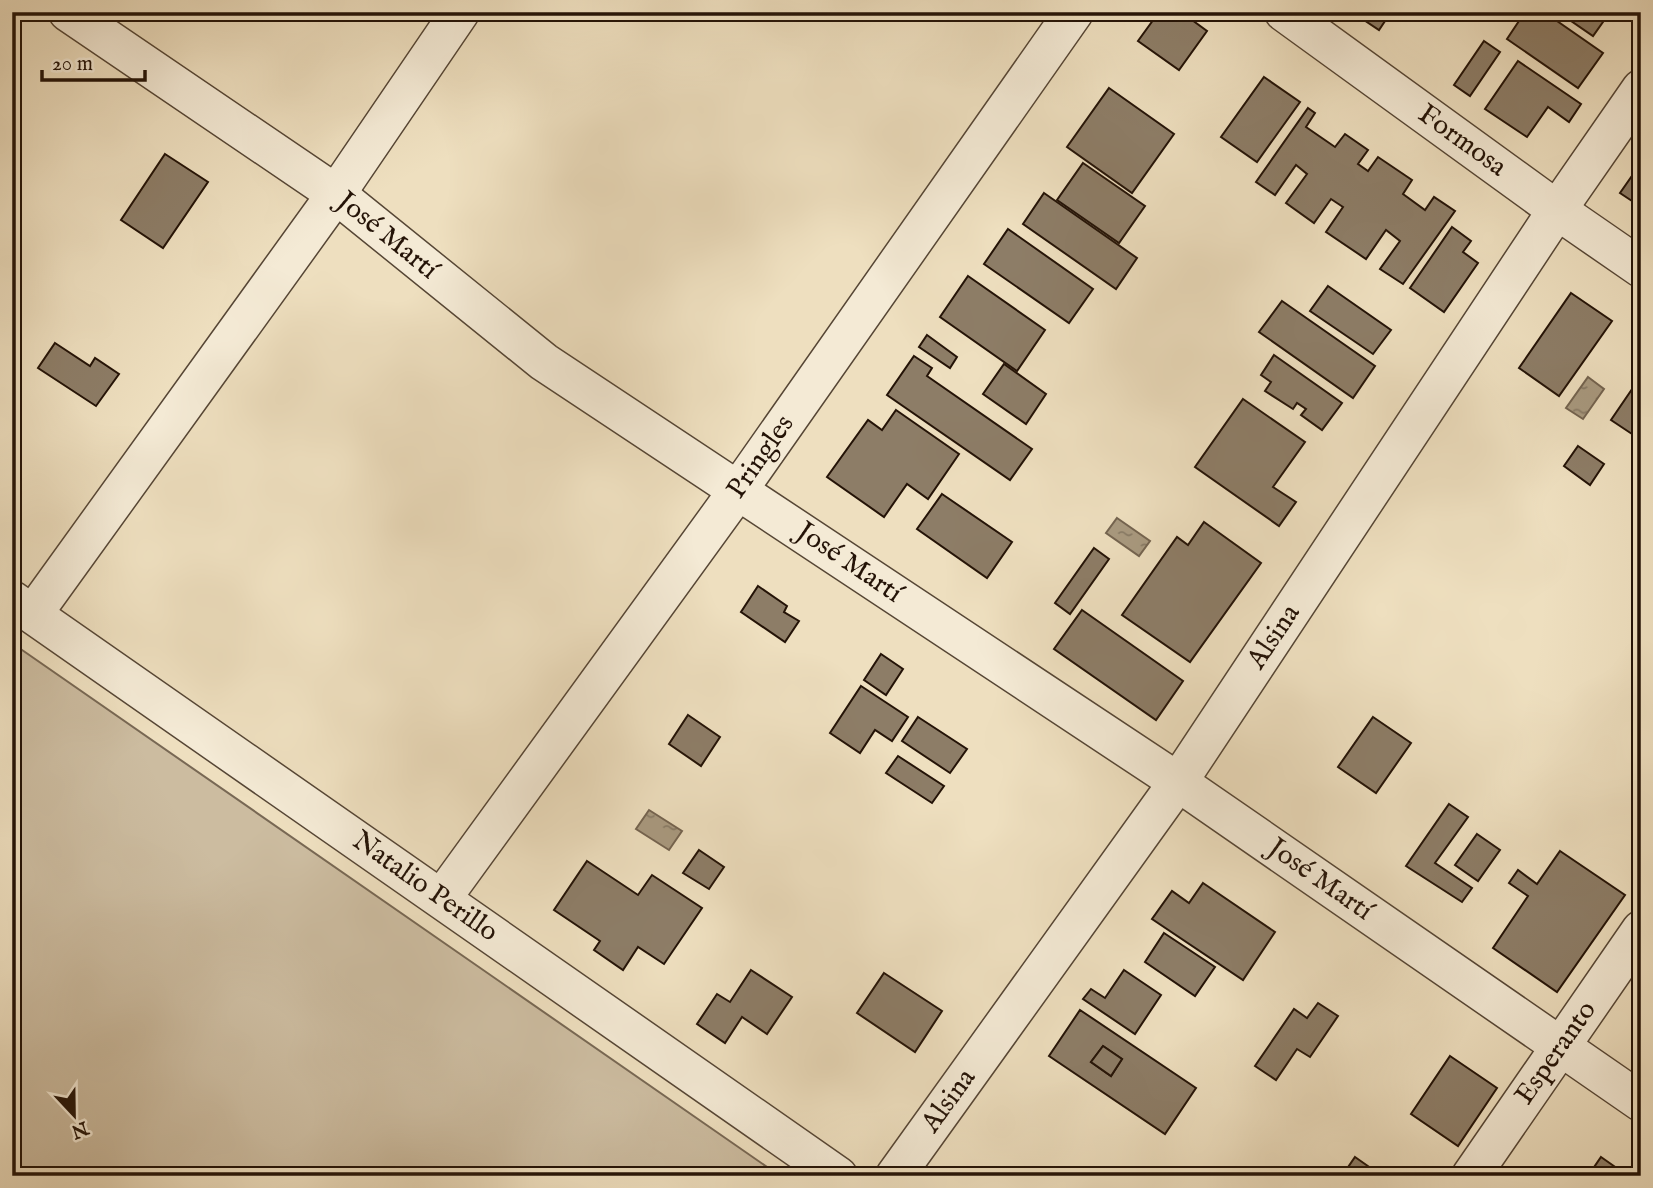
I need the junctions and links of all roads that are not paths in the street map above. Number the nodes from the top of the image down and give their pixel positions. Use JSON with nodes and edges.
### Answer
{"nodes":[{"id":1,"x":68,"y":12,"type":"edge"},
{"id":2,"x":460,"y":12,"type":"edge"},
{"id":3,"x":1074,"y":12,"type":"edge"},
{"id":4,"x":1284,"y":12,"type":"edge"},
{"id":5,"x":1641,"y":89,"type":"edge"},
{"id":6,"x":336,"y":194,"type":"junction"},
{"id":7,"x":1557,"y":210,"type":"junction"},
{"id":8,"x":1641,"y":268,"type":"edge"},
{"id":9,"x":739,"y":489,"type":"junction"},
{"id":10,"x":22,"y":607,"type":"edge"},
{"id":11,"x":1178,"y":782,"type":"junction"},
{"id":12,"x":442,"y":898,"type":"junction"},
{"id":13,"x":1641,"y":930,"type":"edge"},
{"id":14,"x":1562,"y":1046,"type":"junction"},
{"id":15,"x":1641,"y":1102,"type":"edge"},
{"id":16,"x":838,"y":1176,"type":"edge"},
{"id":17,"x":895,"y":1176,"type":"edge"},
{"id":18,"x":1471,"y":1176,"type":"edge"}],
"edges":[{"from":1,"to":6,"type":"street","name":"José Martí"},
{"from":2,"to":6,"type":"street"},
{"from":3,"to":9,"type":"street","name":"Pringles"},
{"from":4,"to":7,"type":"street","name":"Formosa"},
{"from":5,"to":7,"type":"street","name":"Alsina"},
{"from":6,"to":9,"type":"street","name":"José Martí"},
{"from":6,"to":10,"type":"street"},
{"from":7,"to":8,"type":"street","name":"Formosa"},
{"from":7,"to":11,"type":"street","name":"Alsina"},
{"from":9,"to":11,"type":"street","name":"José Martí"},
{"from":9,"to":12,"type":"street","name":"Pringles"},
{"from":10,"to":12,"type":"street","name":"Natalio Perillo"},
{"from":11,"to":14,"type":"street","name":"José Martí"},
{"from":11,"to":17,"type":"street","name":"Alsina"},
{"from":12,"to":16,"type":"street","name":"Natalio Perillo"},
{"from":13,"to":14,"type":"street","name":"Esperanto"},
{"from":14,"to":15,"type":"street","name":"José Martí"},
{"from":14,"to":18,"type":"street","name":"Esperanto"}]}
